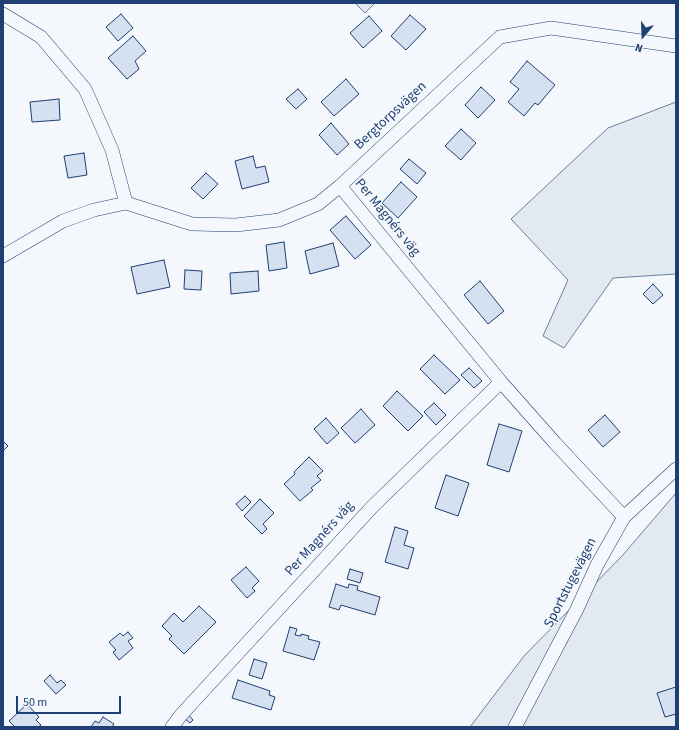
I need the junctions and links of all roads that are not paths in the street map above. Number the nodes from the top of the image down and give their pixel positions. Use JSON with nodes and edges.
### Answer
{"nodes":[{"id":1,"x":3,"y":14,"type":"edge"},
{"id":2,"x":676,"y":46,"type":"edge"},
{"id":3,"x":340,"y":186,"type":"junction"},
{"id":4,"x":126,"y":203,"type":"junction"},
{"id":5,"x":3,"y":256,"type":"edge"},
{"id":6,"x":501,"y":382,"type":"junction"},
{"id":7,"x":676,"y":469,"type":"edge"},
{"id":8,"x":624,"y":517,"type":"junction"},
{"id":9,"x":172,"y":727,"type":"edge"},
{"id":10,"x":515,"y":727,"type":"edge"}],
"edges":[{"from":1,"to":4,"type":"street"},
{"from":2,"to":3,"type":"street","name":"Bergtorpsvägen"},
{"from":3,"to":4,"type":"street","name":"Bergtorpsvägen"},
{"from":3,"to":6,"type":"street","name":"Per Magnérs väg"},
{"from":4,"to":5,"type":"street"},
{"from":6,"to":8,"type":"street","name":"Per Magnérs väg"},
{"from":6,"to":9,"type":"street","name":"Per Magnérs väg"},
{"from":7,"to":8,"type":"street","name":"Sportstugevägen"},
{"from":8,"to":10,"type":"street","name":"Sportstugevägen"}]}
